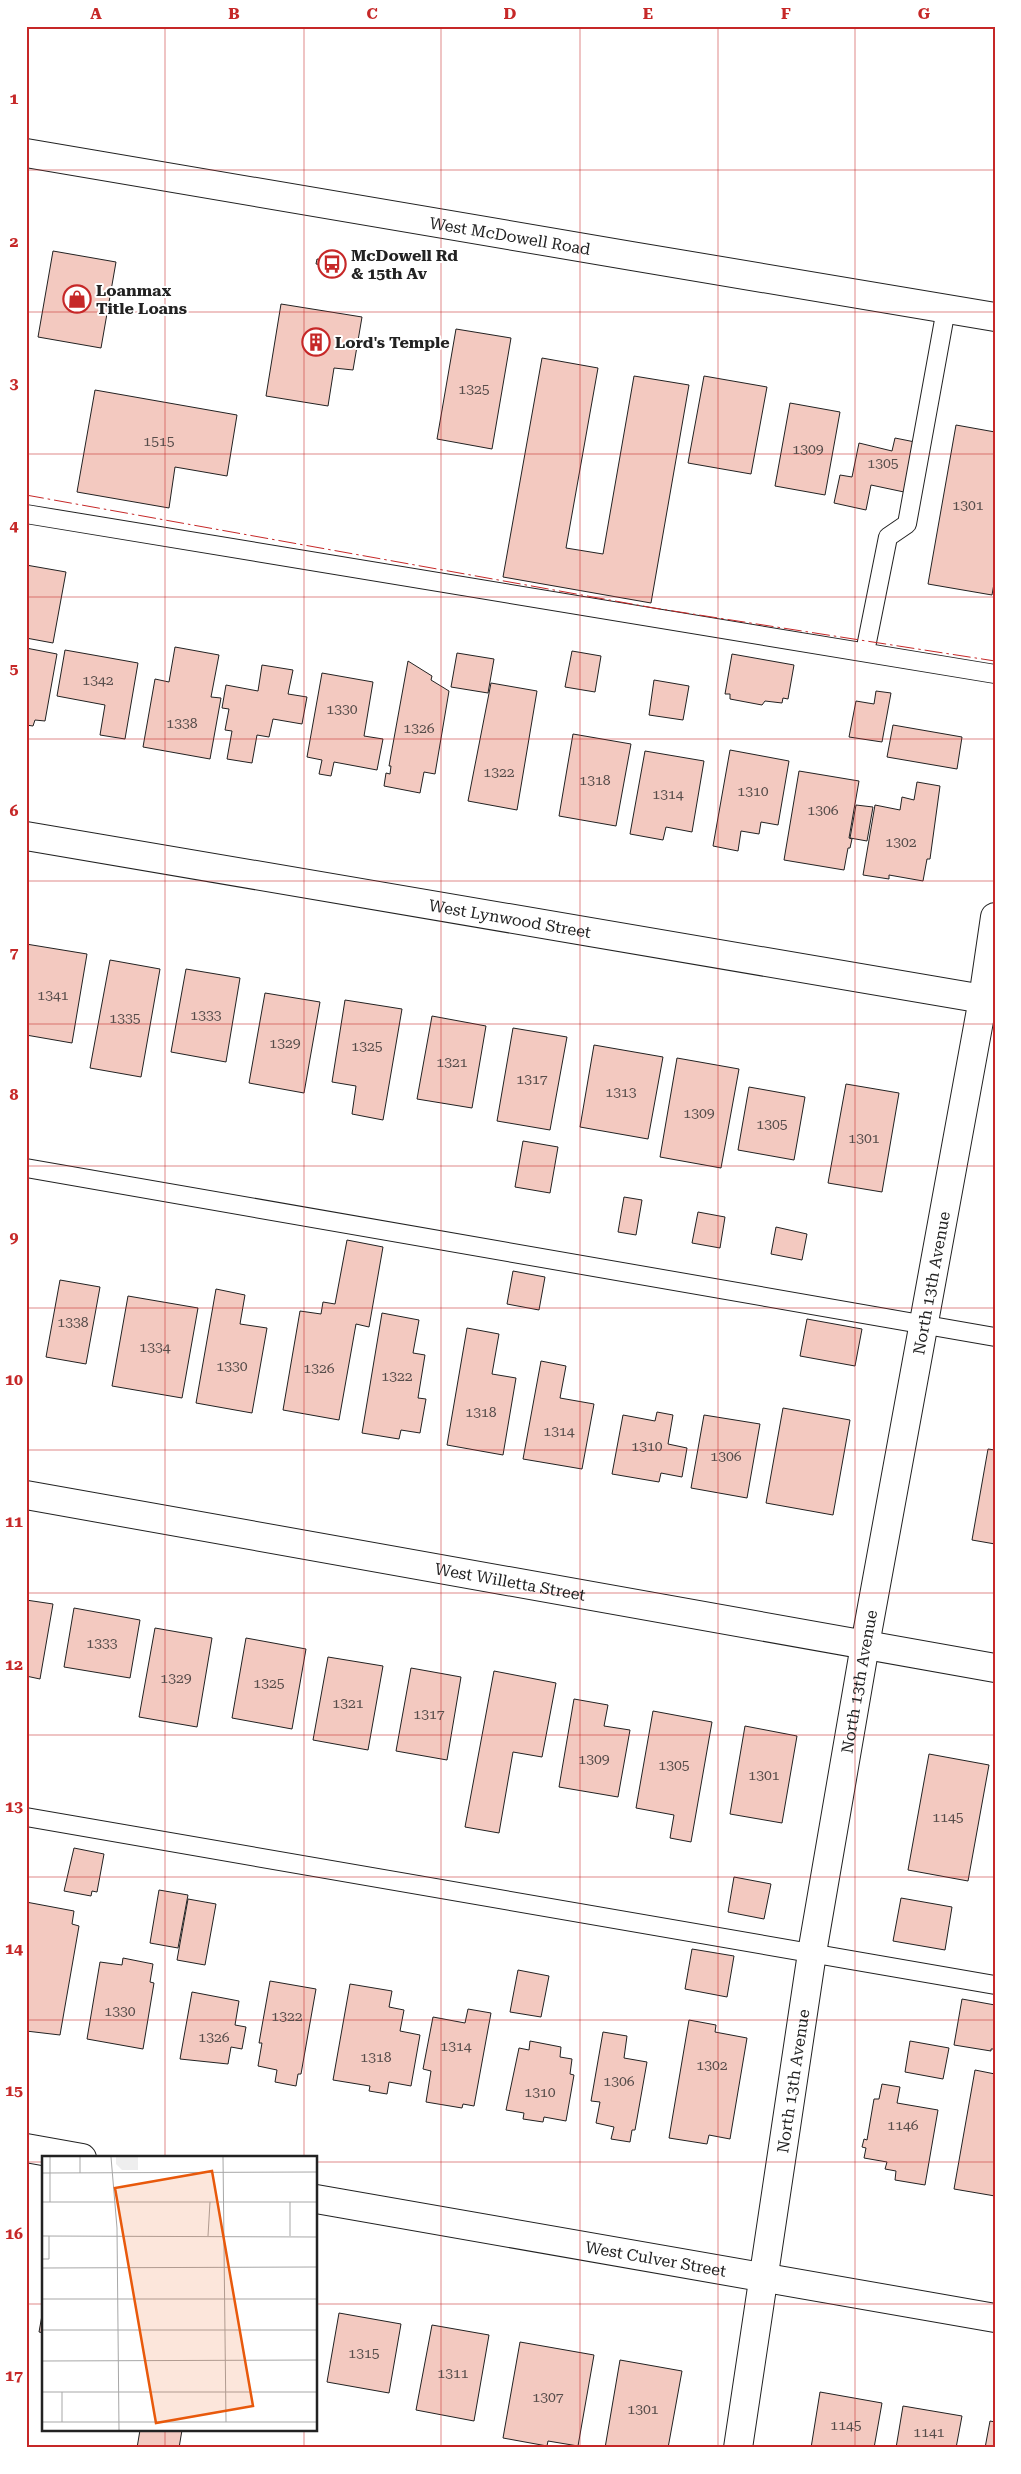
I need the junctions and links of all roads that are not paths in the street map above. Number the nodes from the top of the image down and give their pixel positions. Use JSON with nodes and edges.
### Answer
{"nodes":[{"id":1,"x":26,"y":153,"type":"edge"},
{"id":2,"x":946,"y":309,"type":"junction"},
{"id":3,"x":995,"y":317,"type":"edge"},
{"id":4,"x":26,"y":514,"type":"edge"},
{"id":5,"x":866,"y":652,"type":"junction"},
{"id":6,"x":995,"y":674,"type":"edge"},
{"id":7,"x":26,"y":836,"type":"edge"},
{"id":8,"x":995,"y":917,"type":"edge"},
{"id":9,"x":989,"y":1000,"type":"edge"},
{"id":10,"x":26,"y":1168,"type":"edge"},
{"id":11,"x":924,"y":1324,"type":"junction"},
{"id":12,"x":995,"y":1337,"type":"edge"},
{"id":13,"x":26,"y":1495,"type":"edge"},
{"id":14,"x":865,"y":1645,"type":"junction"},
{"id":15,"x":995,"y":1668,"type":"edge"},
{"id":16,"x":26,"y":1817,"type":"edge"},
{"id":17,"x":812,"y":1953,"type":"junction"},
{"id":18,"x":995,"y":1985,"type":"edge"},
{"id":19,"x":26,"y":2148,"type":"edge"},
{"id":20,"x":71,"y":2156,"type":"edge"},
{"id":21,"x":318,"y":2198,"type":"edge"},
{"id":22,"x":763,"y":2276,"type":"junction"},
{"id":23,"x":995,"y":2318,"type":"edge"},
{"id":24,"x":738,"y":2448,"type":"edge"}],
"edges":[{"from":1,"to":2,"type":"street","name":"West McDowell Road"},
{"from":2,"to":3,"type":"street","name":"West McDowell Road"},
{"from":2,"to":5,"type":"lane"},
{"from":4,"to":5,"type":"lane"},
{"from":5,"to":6,"type":"lane"},
{"from":7,"to":9,"type":"street","name":"West Lynwood Street"},
{"from":8,"to":9,"type":"street","name":"North 13th Avenue"},
{"from":9,"to":11,"type":"street","name":"North 13th Avenue"},
{"from":10,"to":11,"type":"lane"},
{"from":11,"to":12,"type":"lane"},
{"from":11,"to":14,"type":"street","name":"North 13th Avenue"},
{"from":13,"to":14,"type":"street","name":"West Willetta Street"},
{"from":14,"to":15,"type":"street","name":"West Willetta Street"},
{"from":14,"to":17,"type":"street","name":"North 13th Avenue"},
{"from":16,"to":17,"type":"lane"},
{"from":17,"to":18,"type":"lane"},
{"from":17,"to":22,"type":"street","name":"North 13th Avenue"},
{"from":19,"to":20,"type":"street"},
{"from":21,"to":22,"type":"street","name":"West Culver Street"},
{"from":22,"to":23,"type":"street","name":"West Culver Street"},
{"from":22,"to":24,"type":"street","name":"North 13th Avenue"}]}
